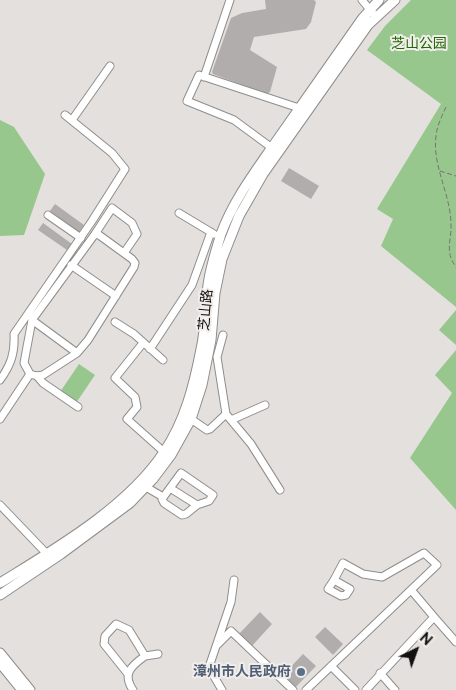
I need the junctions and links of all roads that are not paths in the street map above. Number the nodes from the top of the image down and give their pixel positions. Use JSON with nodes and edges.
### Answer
{"nodes":[{"id":1,"x":230,"y":0,"type":"edge"},
{"id":2,"x":362,"y":0,"type":"edge"},
{"id":3,"x":395,"y":0,"type":"edge"},
{"id":4,"x":375,"y":3,"type":"edge"},
{"id":5,"x":384,"y":11,"type":"junction"},
{"id":6,"x":376,"y":17,"type":"junction"},
{"id":7,"x":110,"y":66,"type":"dead end"},
{"id":8,"x":204,"y":77,"type":"junction"},
{"id":9,"x":299,"y":108,"type":"junction"},
{"id":10,"x":66,"y":115,"type":"dead end"},
{"id":11,"x":72,"y":120,"type":"junction"},
{"id":12,"x":272,"y":148,"type":"junction"},
{"id":13,"x":179,"y":213,"type":"dead end"},
{"id":14,"x":48,"y":215,"type":"dead end"},
{"id":15,"x":211,"y":232,"type":"junction"},
{"id":16,"x":95,"y":234,"type":"junction"},
{"id":17,"x":81,"y":238,"type":"junction"},
{"id":18,"x":221,"y":238,"type":"junction"},
{"id":19,"x":124,"y":253,"type":"junction"},
{"id":20,"x":72,"y":265,"type":"junction"},
{"id":21,"x":116,"y":296,"type":"junction"},
{"id":22,"x":32,"y":320,"type":"junction"},
{"id":23,"x":114,"y":322,"type":"dead end"},
{"id":24,"x":223,"y":335,"type":"dead end"},
{"id":25,"x":144,"y":343,"type":"junction"},
{"id":26,"x":150,"y":349,"type":"junction"},
{"id":27,"x":77,"y":353,"type":"junction"},
{"id":28,"x":163,"y":360,"type":"dead end"},
{"id":29,"x":34,"y":375,"type":"junction"},
{"id":30,"x":0,"y":380,"type":"edge"},
{"id":31,"x":265,"y":405,"type":"dead end"},
{"id":32,"x":78,"y":407,"type":"dead end"},
{"id":33,"x":229,"y":417,"type":"junction"},
{"id":34,"x":0,"y":419,"type":"edge"},
{"id":35,"x":191,"y":419,"type":"junction"},
{"id":36,"x":164,"y":452,"type":"junction"},
{"id":37,"x":146,"y":487,"type":"junction"},
{"id":38,"x":170,"y":488,"type":"junction"},
{"id":39,"x":280,"y":490,"type":"dead end"},
{"id":40,"x":164,"y":497,"type":"junction"},
{"id":41,"x":0,"y":505,"type":"edge"},
{"id":42,"x":197,"y":506,"type":"junction"},
{"id":43,"x":46,"y":554,"type":"junction"},
{"id":44,"x":234,"y":580,"type":"dead end"},
{"id":45,"x":334,"y":580,"type":"dead end"},
{"id":46,"x":0,"y":583,"type":"edge"},
{"id":47,"x":412,"y":590,"type":"junction"},
{"id":48,"x":0,"y":595,"type":"edge"},
{"id":49,"x":434,"y":617,"type":"junction"},
{"id":50,"x":456,"y":642,"type":"edge"},
{"id":51,"x":215,"y":648,"type":"junction"},
{"id":52,"x":158,"y":654,"type":"dead end"},
{"id":53,"x":0,"y":656,"type":"edge"},
{"id":54,"x":145,"y":656,"type":"junction"},
{"id":55,"x":332,"y":666,"type":"junction"},
{"id":56,"x":380,"y":673,"type":"junction"},
{"id":57,"x":128,"y":674,"type":"junction"},
{"id":58,"x":22,"y":690,"type":"edge"},
{"id":59,"x":30,"y":690,"type":"edge"},
{"id":60,"x":133,"y":690,"type":"edge"},
{"id":61,"x":222,"y":690,"type":"edge"},
{"id":62,"x":293,"y":690,"type":"edge"},
{"id":63,"x":306,"y":690,"type":"edge"},
{"id":64,"x":355,"y":690,"type":"edge"},
{"id":65,"x":366,"y":690,"type":"edge"},
{"id":66,"x":395,"y":690,"type":"edge"}],
"edges":[{"from":1,"to":8,"type":"street"},
{"from":2,"to":4,"type":"street"},
{"from":3,"to":5,"type":"main road"},
{"from":4,"to":5,"type":"street"},
{"from":4,"to":6,"type":"street"},
{"from":4,"to":9,"type":"main road","name":"芝山路"},
{"from":5,"to":6,"type":"main road"},
{"from":6,"to":35,"type":"main road"},
{"from":7,"to":11,"type":"street"},
{"from":8,"to":9,"type":"street"},
{"from":8,"to":12,"type":"street"},
{"from":9,"to":12,"type":"main road","name":"芝山路"},
{"from":10,"to":11,"type":"street"},
{"from":11,"to":17,"type":"street"},
{"from":12,"to":18,"type":"main road","name":"芝山路"},
{"from":13,"to":15,"type":"street"},
{"from":14,"to":17,"type":"street"},
{"from":15,"to":18,"type":"street"},
{"from":15,"to":26,"type":"street"},
{"from":16,"to":19,"type":"street"},
{"from":16,"to":19,"type":"street"},
{"from":16,"to":20,"type":"street"},
{"from":17,"to":30,"type":"street"},
{"from":18,"to":36,"type":"main road","name":"芝山路"},
{"from":19,"to":21,"type":"street"},
{"from":20,"to":21,"type":"street"},
{"from":20,"to":22,"type":"street"},
{"from":21,"to":27,"type":"street"},
{"from":22,"to":27,"type":"street"},
{"from":22,"to":29,"type":"street"},
{"from":23,"to":25,"type":"street"},
{"from":24,"to":33,"type":"street"},
{"from":25,"to":26,"type":"street"},
{"from":25,"to":36,"type":"street"},
{"from":26,"to":28,"type":"street"},
{"from":27,"to":29,"type":"street"},
{"from":29,"to":32,"type":"street"},
{"from":29,"to":34,"type":"street"},
{"from":31,"to":33,"type":"street"},
{"from":33,"to":35,"type":"street"},
{"from":33,"to":39,"type":"street"},
{"from":35,"to":37,"type":"main road"},
{"from":36,"to":43,"type":"main road","name":"芝山路"},
{"from":37,"to":40,"type":"street"},
{"from":37,"to":48,"type":"main road"},
{"from":38,"to":40,"type":"street"},
{"from":38,"to":42,"type":"street"},
{"from":38,"to":42,"type":"street"},
{"from":40,"to":42,"type":"street"},
{"from":41,"to":43,"type":"street"},
{"from":43,"to":46,"type":"main road","name":"芝山路"},
{"from":44,"to":51,"type":"street"},
{"from":45,"to":47,"type":"street"},
{"from":47,"to":49,"type":"street"},
{"from":47,"to":55,"type":"street"},
{"from":49,"to":50,"type":"street"},
{"from":49,"to":56,"type":"street"},
{"from":51,"to":61,"type":"street"},
{"from":51,"to":62,"type":"street"},
{"from":52,"to":54,"type":"street"},
{"from":53,"to":58,"type":"main road"},
{"from":53,"to":59,"type":"main road"},
{"from":54,"to":57,"type":"street"},
{"from":54,"to":57,"type":"street"},
{"from":55,"to":63,"type":"street"},
{"from":55,"to":64,"type":"street"},
{"from":56,"to":65,"type":"street"},
{"from":56,"to":66,"type":"street"},
{"from":57,"to":60,"type":"street"}]}
